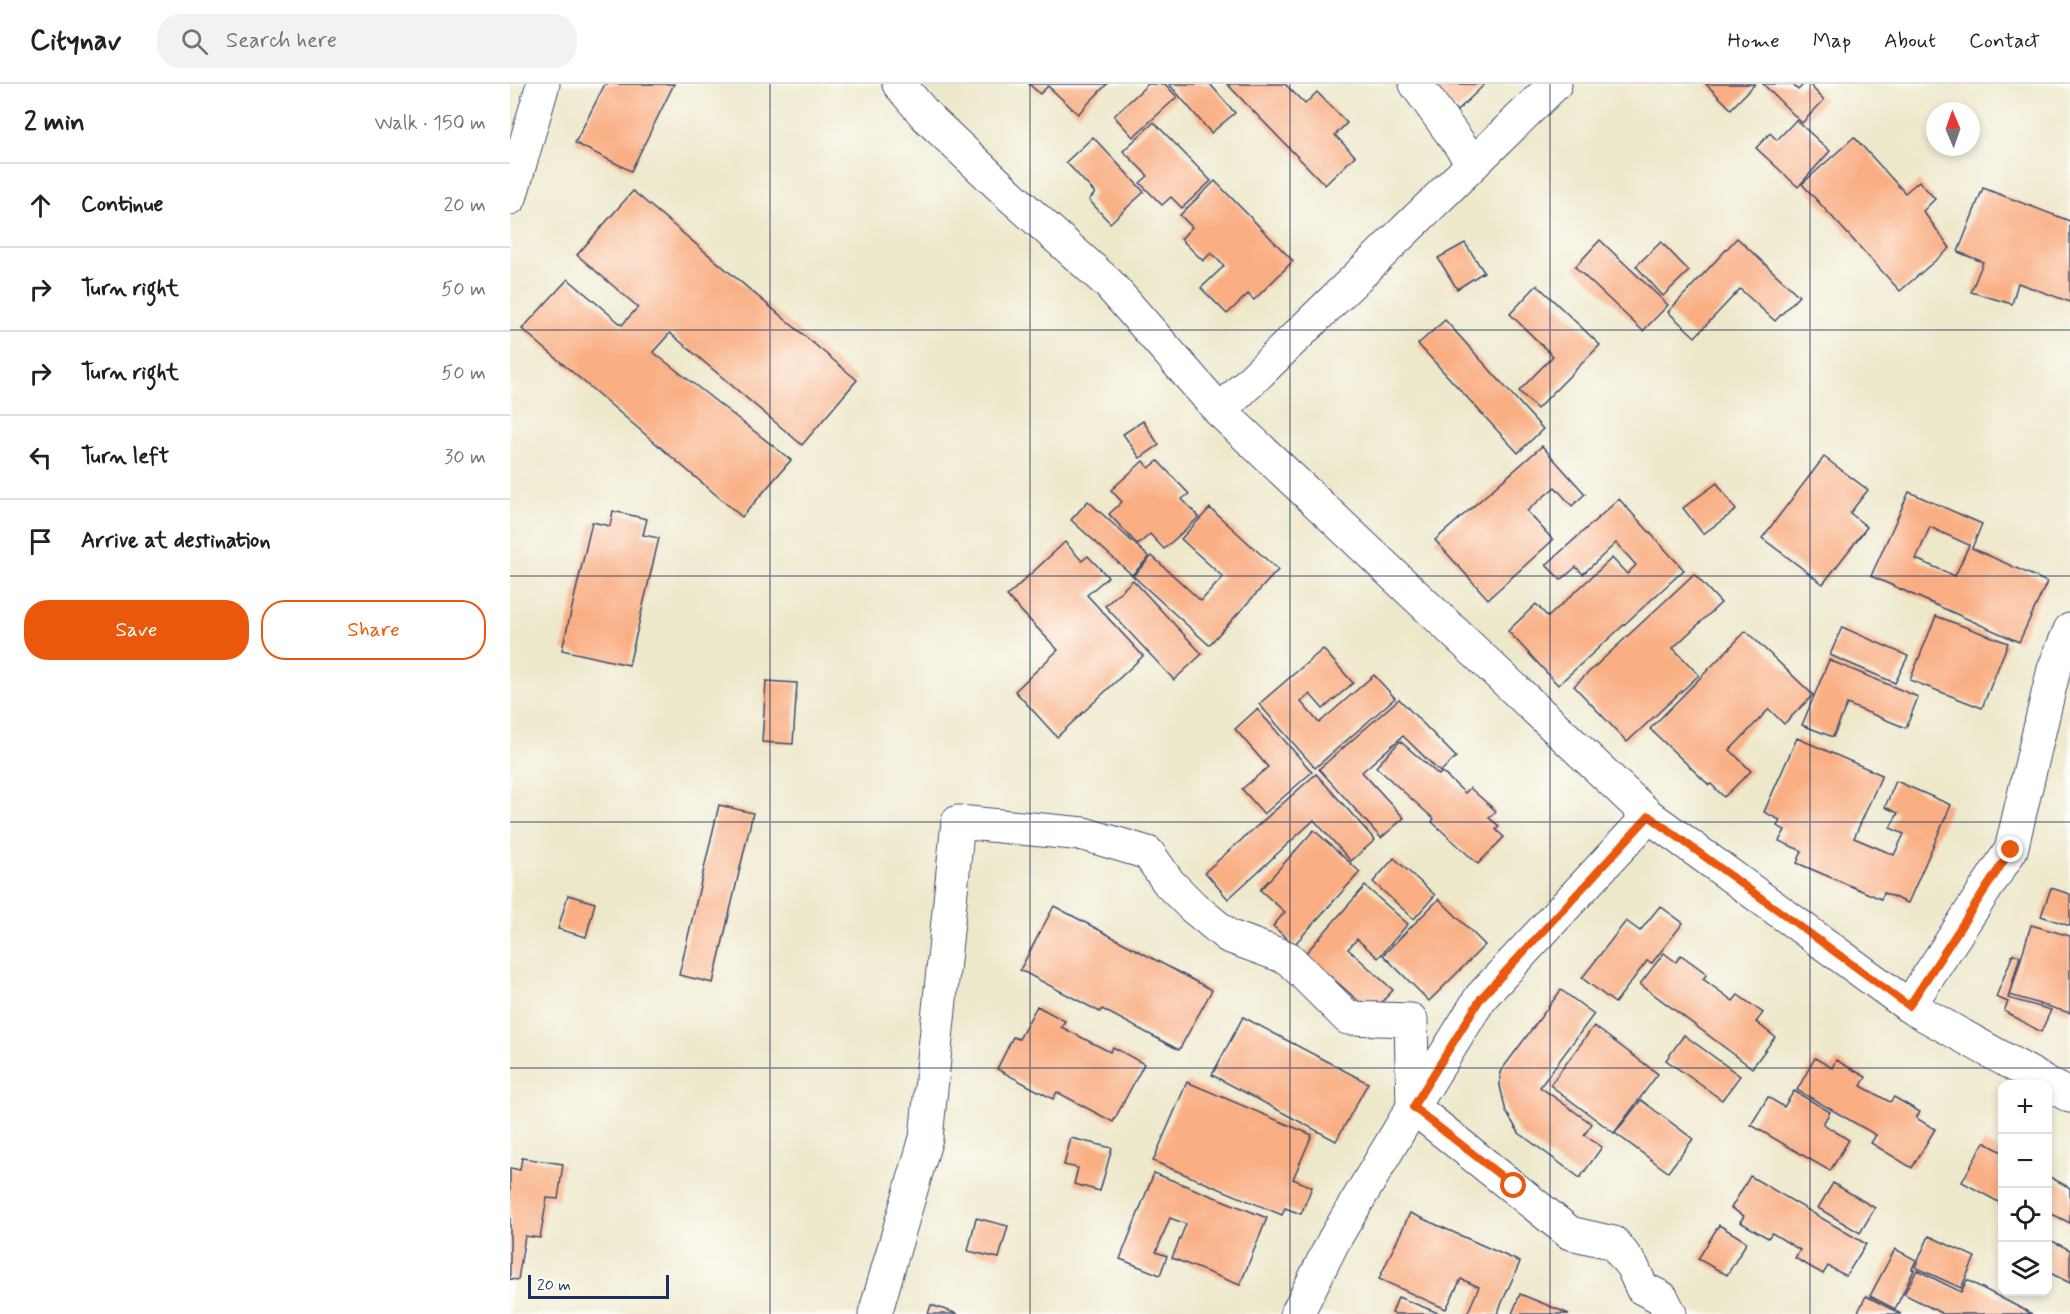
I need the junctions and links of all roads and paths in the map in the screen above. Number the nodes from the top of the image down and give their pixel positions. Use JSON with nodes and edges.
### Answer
{"nodes":[{"id":1,"x":543,"y":84,"type":"edge"},
{"id":2,"x":899,"y":84,"type":"edge"},
{"id":3,"x":1416,"y":84,"type":"edge"},
{"id":4,"x":1555,"y":84,"type":"edge"},
{"id":5,"x":1473,"y":163,"type":"junction"},
{"id":6,"x":510,"y":198,"type":"edge"},
{"id":7,"x":1220,"y":411,"type":"junction"},
{"id":8,"x":2070,"y":630,"type":"edge"},
{"id":9,"x":1649,"y":816,"type":"junction"},
{"id":10,"x":1909,"y":1006,"type":"junction"},
{"id":11,"x":2070,"y":1096,"type":"edge"},
{"id":12,"x":1413,"y":1107,"type":"junction"},
{"id":13,"x":875,"y":1314,"type":"edge"},
{"id":14,"x":1297,"y":1314,"type":"edge"},
{"id":15,"x":1670,"y":1314,"type":"edge"}],
"edges":[{"from":1,"to":6,"type":"street"},
{"from":2,"to":7,"type":"street"},
{"from":3,"to":5,"type":"street"},
{"from":4,"to":5,"type":"street"},
{"from":5,"to":7,"type":"street"},
{"from":7,"to":9,"type":"street"},
{"from":8,"to":10,"type":"street"},
{"from":9,"to":10,"type":"street"},
{"from":9,"to":12,"type":"street"},
{"from":10,"to":11,"type":"street"},
{"from":12,"to":13,"type":"street"},
{"from":12,"to":14,"type":"street"},
{"from":12,"to":15,"type":"street"}]}
